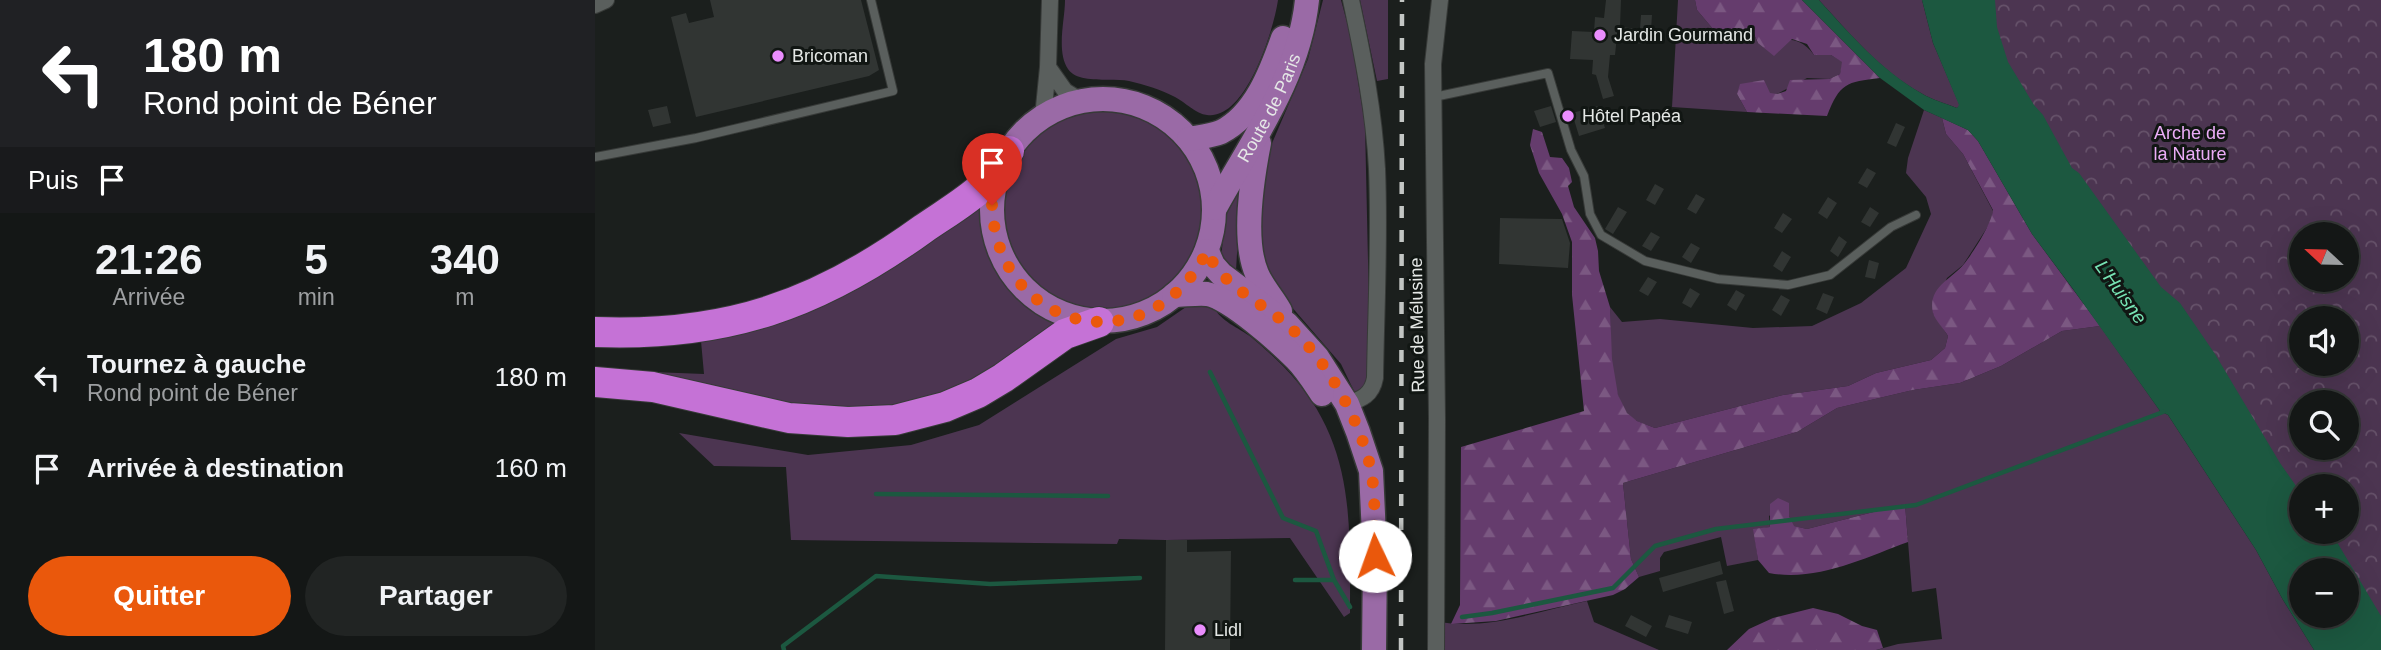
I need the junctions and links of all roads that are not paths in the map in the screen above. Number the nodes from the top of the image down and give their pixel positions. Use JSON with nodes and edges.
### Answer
{"nodes":[{"id":1,"x":606,"y":0,"type":"edge"},
{"id":2,"x":871,"y":0,"type":"edge"},
{"id":3,"x":1050,"y":0,"type":"edge"},
{"id":4,"x":1291,"y":0,"type":"edge"},
{"id":5,"x":1307,"y":0,"type":"edge"},
{"id":6,"x":1351,"y":0,"type":"edge"},
{"id":7,"x":1440,"y":0,"type":"edge"},
{"id":8,"x":595,"y":5,"type":"edge"},
{"id":9,"x":1048,"y":66,"type":"junction"},
{"id":10,"x":1434,"y":97,"type":"junction"},
{"id":11,"x":1081,"y":101,"type":"junction"},
{"id":12,"x":1043,"y":117,"type":"junction"},
{"id":13,"x":1263,"y":127,"type":"junction"},
{"id":14,"x":1189,"y":139,"type":"junction"},
{"id":15,"x":1009,"y":151,"type":"junction"},
{"id":16,"x":595,"y":157,"type":"edge"},
{"id":17,"x":1215,"y":208,"type":"junction"},
{"id":18,"x":1916,"y":215,"type":"dead end"},
{"id":19,"x":1207,"y":251,"type":"junction"},
{"id":20,"x":1174,"y":295,"type":"junction"},
{"id":21,"x":1099,"y":322,"type":"junction"},
{"id":22,"x":1287,"y":324,"type":"junction"},
{"id":23,"x":595,"y":332,"type":"edge"},
{"id":24,"x":595,"y":382,"type":"edge"},
{"id":25,"x":1347,"y":404,"type":"junction"},
{"id":26,"x":1360,"y":650,"type":"edge"},
{"id":27,"x":1374,"y":650,"type":"edge"},
{"id":28,"x":1436,"y":650,"type":"edge"}],
"edges":[{"from":1,"to":8,"type":"street"},
{"from":2,"to":16,"type":"lane"},
{"from":3,"to":9,"type":"street"},
{"from":4,"to":14,"type":"main road","name":"Route de Paris"},
{"from":5,"to":13,"type":"main road","name":"Route de Paris"},
{"from":6,"to":25,"type":"street"},
{"from":7,"to":10,"type":"street","name":"Rue de Mélusine"},
{"from":9,"to":11,"type":"street"},
{"from":9,"to":12,"type":"street"},
{"from":10,"to":18,"type":"lane"},
{"from":10,"to":28,"type":"street","name":"Rue de Mélusine"},
{"from":11,"to":12,"type":"main road"},
{"from":11,"to":14,"type":"main road"},
{"from":12,"to":15,"type":"main road"},
{"from":13,"to":17,"type":"main road","name":"Route de Paris"},
{"from":13,"to":22,"type":"main road"},
{"from":14,"to":17,"type":"main road"},
{"from":15,"to":21,"type":"main road"},
{"from":15,"to":23,"type":"highway"},
{"from":17,"to":19,"type":"main road"},
{"from":19,"to":20,"type":"main road"},
{"from":19,"to":22,"type":"main road"},
{"from":20,"to":21,"type":"main road"},
{"from":20,"to":26,"type":"main road"},
{"from":21,"to":24,"type":"highway"},
{"from":22,"to":25,"type":"main road"},
{"from":25,"to":27,"type":"main road"}]}
